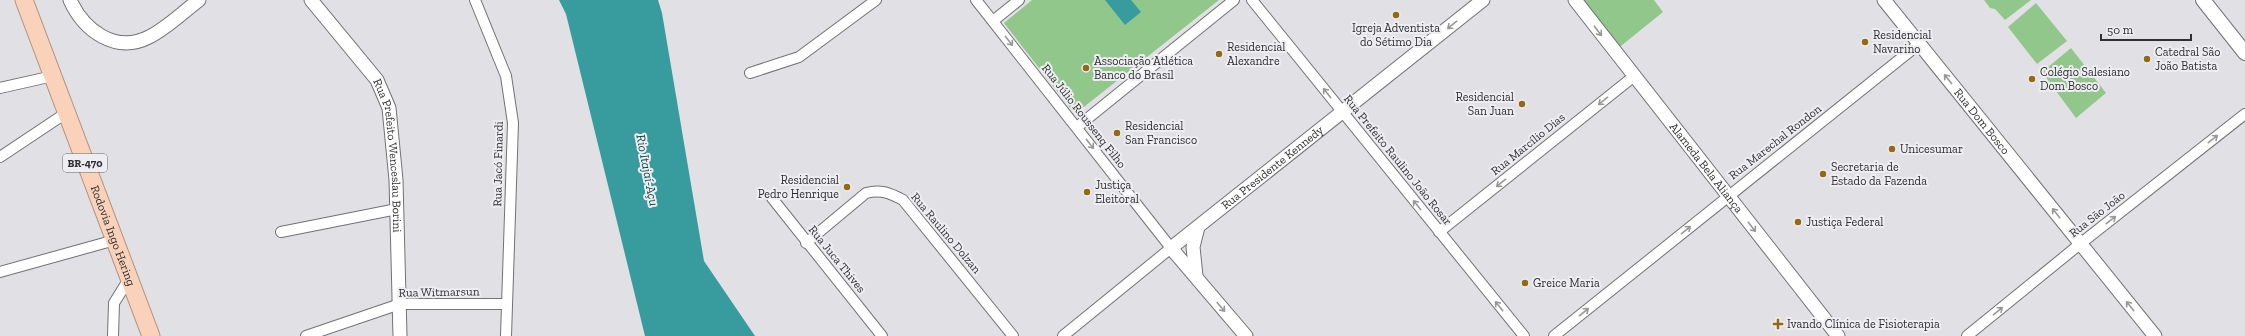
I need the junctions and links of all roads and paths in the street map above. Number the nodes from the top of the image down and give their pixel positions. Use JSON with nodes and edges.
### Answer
{"nodes":[{"id":1,"x":24,"y":0,"type":"edge"},
{"id":2,"x":70,"y":0,"type":"edge"},
{"id":3,"x":199,"y":0,"type":"edge"},
{"id":4,"x":311,"y":0,"type":"edge"},
{"id":5,"x":475,"y":0,"type":"edge"},
{"id":6,"x":876,"y":0,"type":"edge"},
{"id":7,"x":976,"y":0,"type":"edge"},
{"id":8,"x":1019,"y":0,"type":"edge"},
{"id":9,"x":1234,"y":0,"type":"edge"},
{"id":10,"x":1252,"y":0,"type":"edge"},
{"id":11,"x":1483,"y":0,"type":"edge"},
{"id":12,"x":1575,"y":0,"type":"edge"},
{"id":13,"x":1884,"y":0,"type":"edge"},
{"id":14,"x":2203,"y":0,"type":"edge"},
{"id":15,"x":993,"y":21,"type":"junction"},
{"id":16,"x":1920,"y":44,"type":"junction"},
{"id":17,"x":2245,"y":53,"type":"edge"},
{"id":18,"x":750,"y":73,"type":"dead end"},
{"id":19,"x":53,"y":76,"type":"junction"},
{"id":20,"x":1634,"y":77,"type":"junction"},
{"id":21,"x":0,"y":88,"type":"edge"},
{"id":22,"x":66,"y":112,"type":"junction"},
{"id":23,"x":1343,"y":113,"type":"junction"},
{"id":24,"x":2245,"y":114,"type":"edge"},
{"id":25,"x":1077,"y":127,"type":"junction"},
{"id":26,"x":0,"y":157,"type":"edge"},
{"id":27,"x":1728,"y":196,"type":"junction"},
{"id":28,"x":772,"y":198,"type":"dead end"},
{"id":29,"x":397,"y":209,"type":"junction"},
{"id":30,"x":1198,"y":228,"type":"junction"},
{"id":31,"x":281,"y":232,"type":"dead end"},
{"id":32,"x":1440,"y":232,"type":"junction"},
{"id":33,"x":114,"y":240,"type":"junction"},
{"id":34,"x":806,"y":243,"type":"junction"},
{"id":35,"x":2080,"y":244,"type":"junction"},
{"id":36,"x":1171,"y":248,"type":"junction"},
{"id":37,"x":0,"y":272,"type":"edge"},
{"id":38,"x":1196,"y":278,"type":"junction"},
{"id":39,"x":129,"y":279,"type":"junction"},
{"id":40,"x":400,"y":304,"type":"junction"},
{"id":41,"x":506,"y":304,"type":"junction"},
{"id":42,"x":113,"y":336,"type":"edge"},
{"id":43,"x":151,"y":336,"type":"edge"},
{"id":44,"x":306,"y":336,"type":"edge"},
{"id":45,"x":400,"y":336,"type":"edge"},
{"id":46,"x":506,"y":336,"type":"edge"},
{"id":47,"x":882,"y":336,"type":"edge"},
{"id":48,"x":1013,"y":336,"type":"edge"},
{"id":49,"x":1063,"y":336,"type":"edge"},
{"id":50,"x":1246,"y":336,"type":"edge"},
{"id":51,"x":1524,"y":336,"type":"edge"},
{"id":52,"x":1554,"y":336,"type":"edge"},
{"id":53,"x":1838,"y":336,"type":"edge"},
{"id":54,"x":1967,"y":336,"type":"edge"},
{"id":55,"x":2155,"y":336,"type":"edge"}],
"edges":[{"from":1,"to":19,"type":"highway","name":"Rodovia Ingo Hering","number":"BR-470"},
{"from":2,"to":3,"type":"street"},
{"from":4,"to":29,"type":"street","name":"Rua Prefeito Wenceslau Borini"},
{"from":5,"to":41,"type":"street","name":"Rua Jacó Finardi"},
{"from":6,"to":18,"type":"street"},
{"from":7,"to":15,"type":"street","name":"Rua Júlio Roussenq Filho"},
{"from":8,"to":15,"type":"street"},
{"from":9,"to":25,"type":"street"},
{"from":23,"to":10,"type":"street","name":"Rua Prefeito Raulino João Rosar","one_way":true},
{"from":11,"to":23,"type":"street","name":"Rua Presidente Kennedy","one_way":true},
{"from":12,"to":20,"type":"street","name":"Alameda Bela Aliança","one_way":true},
{"from":13,"to":16,"type":"street","name":"Rua Dom Bosco"},
{"from":14,"to":17,"type":"main road"},
{"from":15,"to":25,"type":"street","name":"Rua Júlio Roussenq Filho","one_way":true},
{"from":16,"to":27,"type":"street","name":"Rua Marechal Rondon"},
{"from":35,"to":16,"type":"street","name":"Rua Dom Bosco","one_way":true},
{"from":19,"to":21,"type":"street"},
{"from":19,"to":22,"type":"highway","name":"Rodovia Ingo Hering","number":"BR-470"},
{"from":20,"to":27,"type":"street","name":"Alameda Bela Aliança"},
{"from":20,"to":32,"type":"street","name":"Rua Marcílio Dias","one_way":true},
{"from":22,"to":26,"type":"street"},
{"from":22,"to":33,"type":"highway","name":"Rodovia Ingo Hering","number":"BR-470"},
{"from":23,"to":30,"type":"street","name":"Rua Presidente Kennedy"},
{"from":32,"to":23,"type":"street","name":"Rua Prefeito Raulino João Rosar","one_way":true},
{"from":35,"to":24,"type":"street","name":"Rua São João","one_way":true},
{"from":25,"to":36,"type":"street","name":"Rua Júlio Roussenq Filho","one_way":true},
{"from":52,"to":27,"type":"street","name":"Rua Marechal Rondon","one_way":true},
{"from":27,"to":53,"type":"street","name":"Alameda Bela Aliança","one_way":true},
{"from":28,"to":34,"type":"street","name":"Rua Juca Thives"},
{"from":29,"to":31,"type":"street"},
{"from":29,"to":40,"type":"street","name":"Rua Prefeito Wenceslau Borini"},
{"from":30,"to":36,"type":"street","name":"Rua Presidente Kennedy"},
{"from":30,"to":38,"type":"street"},
{"from":51,"to":32,"type":"street","name":"Rua Prefeito Raulino João Rosar","one_way":true},
{"from":33,"to":37,"type":"street"},
{"from":33,"to":39,"type":"highway","name":"Rodovia Ingo Hering","number":"BR-470"},
{"from":34,"to":47,"type":"street","name":"Rua Juca Thives"},
{"from":34,"to":48,"type":"street","name":"Rua Raulino Dolzan"},
{"from":54,"to":35,"type":"street","name":"Rua São João","one_way":true},
{"from":55,"to":35,"type":"street","name":"Rua Dom Bosco","one_way":true},
{"from":36,"to":38,"type":"street"},
{"from":36,"to":49,"type":"street","name":"Rua Presidente Kennedy"},
{"from":38,"to":50,"type":"street","one_way":true},
{"from":39,"to":42,"type":"street"},
{"from":39,"to":43,"type":"highway","name":"Rodovia Ingo Hering","number":"BR-470"},
{"from":40,"to":41,"type":"street","name":"Rua Witmarsun"},
{"from":40,"to":44,"type":"street","name":"Rua Witmarsun"},
{"from":40,"to":45,"type":"street","name":"Rua Prefeito Wenceslau Borini"},
{"from":41,"to":46,"type":"street","name":"Rua Jacó Finardi"}]}
